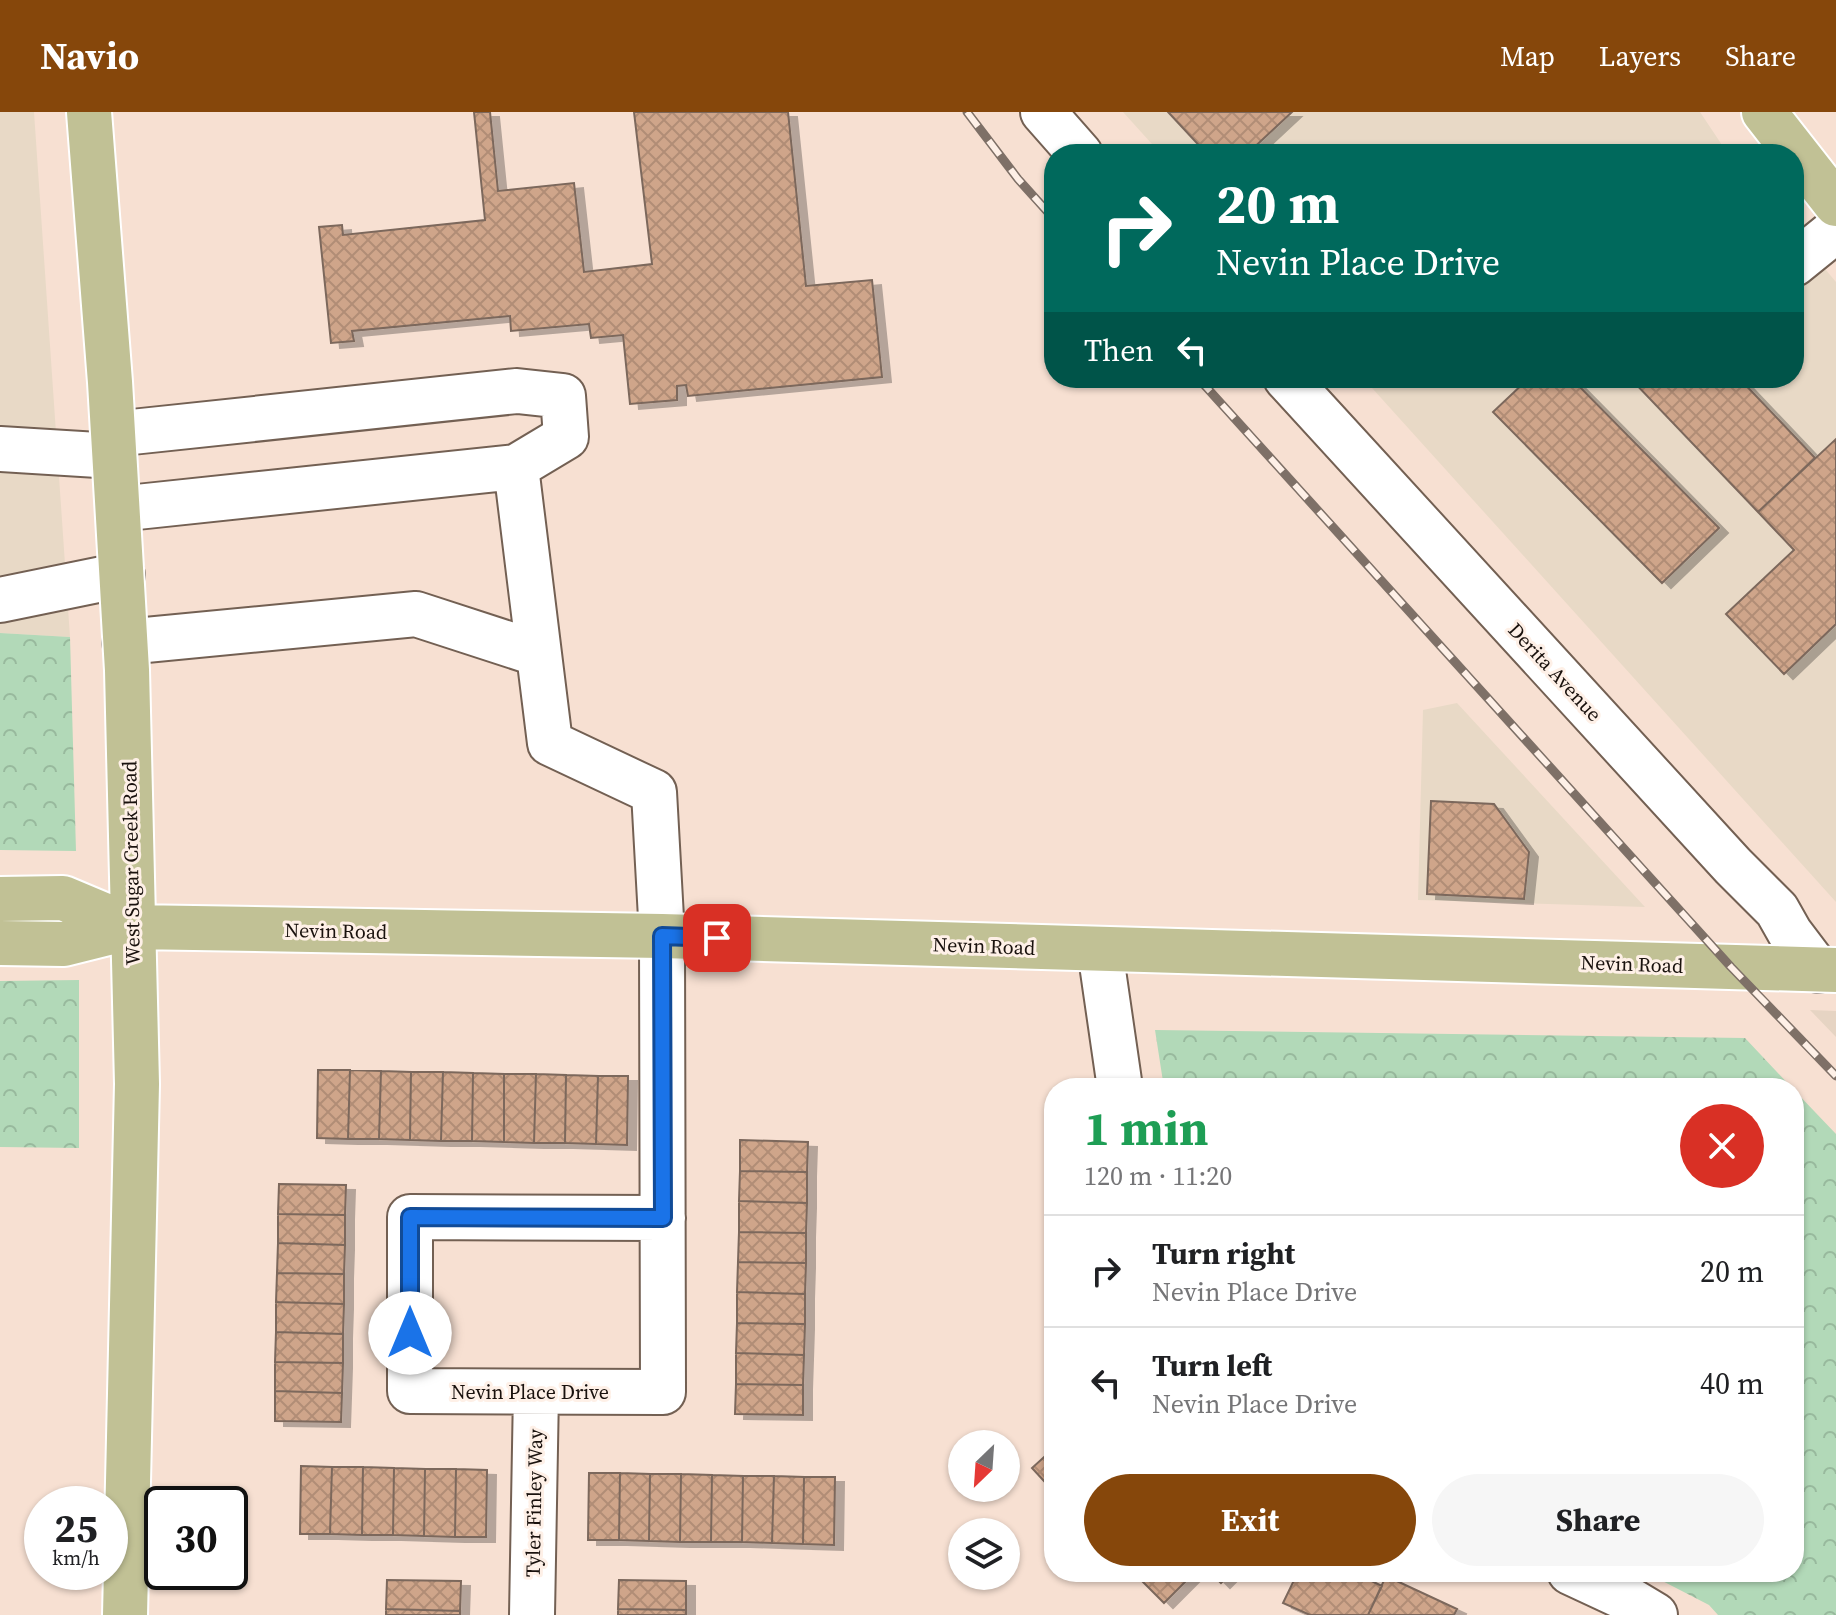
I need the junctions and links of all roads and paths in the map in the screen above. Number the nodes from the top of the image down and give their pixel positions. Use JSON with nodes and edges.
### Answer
{"nodes":[{"id":1,"x":89,"y":112,"type":"edge"},
{"id":2,"x":1043,"y":112,"type":"edge"},
{"id":3,"x":1764,"y":112,"type":"edge"},
{"id":4,"x":1071,"y":144,"type":"edge"},
{"id":5,"x":1789,"y":144,"type":"edge"},
{"id":6,"x":1804,"y":163,"type":"edge"},
{"id":7,"x":1836,"y":204,"type":"edge"},
{"id":8,"x":1836,"y":230,"type":"edge"},
{"id":9,"x":1804,"y":256,"type":"edge"},
{"id":10,"x":1295,"y":388,"type":"edge"},
{"id":11,"x":114,"y":445,"type":"junction"},
{"id":12,"x":0,"y":449,"type":"edge"},
{"id":13,"x":516,"y":467,"type":"junction"},
{"id":14,"x":118,"y":509,"type":"junction"},
{"id":15,"x":122,"y":575,"type":"junction"},
{"id":16,"x":0,"y":600,"type":"edge"},
{"id":17,"x":125,"y":642,"type":"junction"},
{"id":18,"x":539,"y":654,"type":"junction"},
{"id":19,"x":0,"y":899,"type":"edge"},
{"id":20,"x":132,"y":927,"type":"junction"},
{"id":21,"x":662,"y":936,"type":"junction"},
{"id":22,"x":0,"y":943,"type":"edge"},
{"id":23,"x":1100,"y":950,"type":"junction"},
{"id":24,"x":1827,"y":970,"type":"edge"},
{"id":25,"x":1119,"y":1078,"type":"edge"},
{"id":26,"x":663,"y":1218,"type":"junction"},
{"id":27,"x":536,"y":1392,"type":"junction"},
{"id":28,"x":1591,"y":1582,"type":"edge"},
{"id":29,"x":125,"y":1615,"type":"edge"},
{"id":30,"x":532,"y":1615,"type":"edge"},
{"id":31,"x":1655,"y":1615,"type":"edge"}],
"edges":[{"from":1,"to":11,"type":"main road","name":"West Sugar Creek Road"},
{"from":2,"to":4,"type":"street"},
{"from":3,"to":5,"type":"main road"},
{"from":6,"to":7,"type":"main road"},
{"from":8,"to":9,"type":"street"},
{"from":10,"to":24,"type":"street","name":"Derita Avenue"},
{"from":11,"to":12,"type":"street"},
{"from":11,"to":13,"type":"street"},
{"from":11,"to":14,"type":"main road","name":"West Sugar Creek Road"},
{"from":13,"to":14,"type":"street"},
{"from":13,"to":18,"type":"street"},
{"from":14,"to":15,"type":"main road","name":"West Sugar Creek Road"},
{"from":15,"to":16,"type":"street"},
{"from":15,"to":17,"type":"main road","name":"West Sugar Creek Road"},
{"from":17,"to":18,"type":"street"},
{"from":17,"to":20,"type":"main road","name":"West Sugar Creek Road"},
{"from":18,"to":21,"type":"street","name":"Nevin Place Drive"},
{"from":19,"to":20,"type":"main road","name":"Nevin Road"},
{"from":20,"to":21,"type":"main road","name":"Nevin Road"},
{"from":20,"to":22,"type":"main road","name":"Nevin Road"},
{"from":20,"to":29,"type":"main road","name":"West Sugar Creek Road"},
{"from":21,"to":23,"type":"main road","name":"Nevin Road"},
{"from":21,"to":26,"type":"street","name":"Nevin Place Drive"},
{"from":23,"to":24,"type":"main road","name":"Nevin Road"},
{"from":23,"to":25,"type":"street"},
{"from":26,"to":27,"type":"street","name":"Nevin Place Drive"},
{"from":26,"to":27,"type":"street","name":"Nevin Place Drive"},
{"from":27,"to":30,"type":"street","name":"Tyler Finley Way"},
{"from":28,"to":31,"type":"street"}]}
